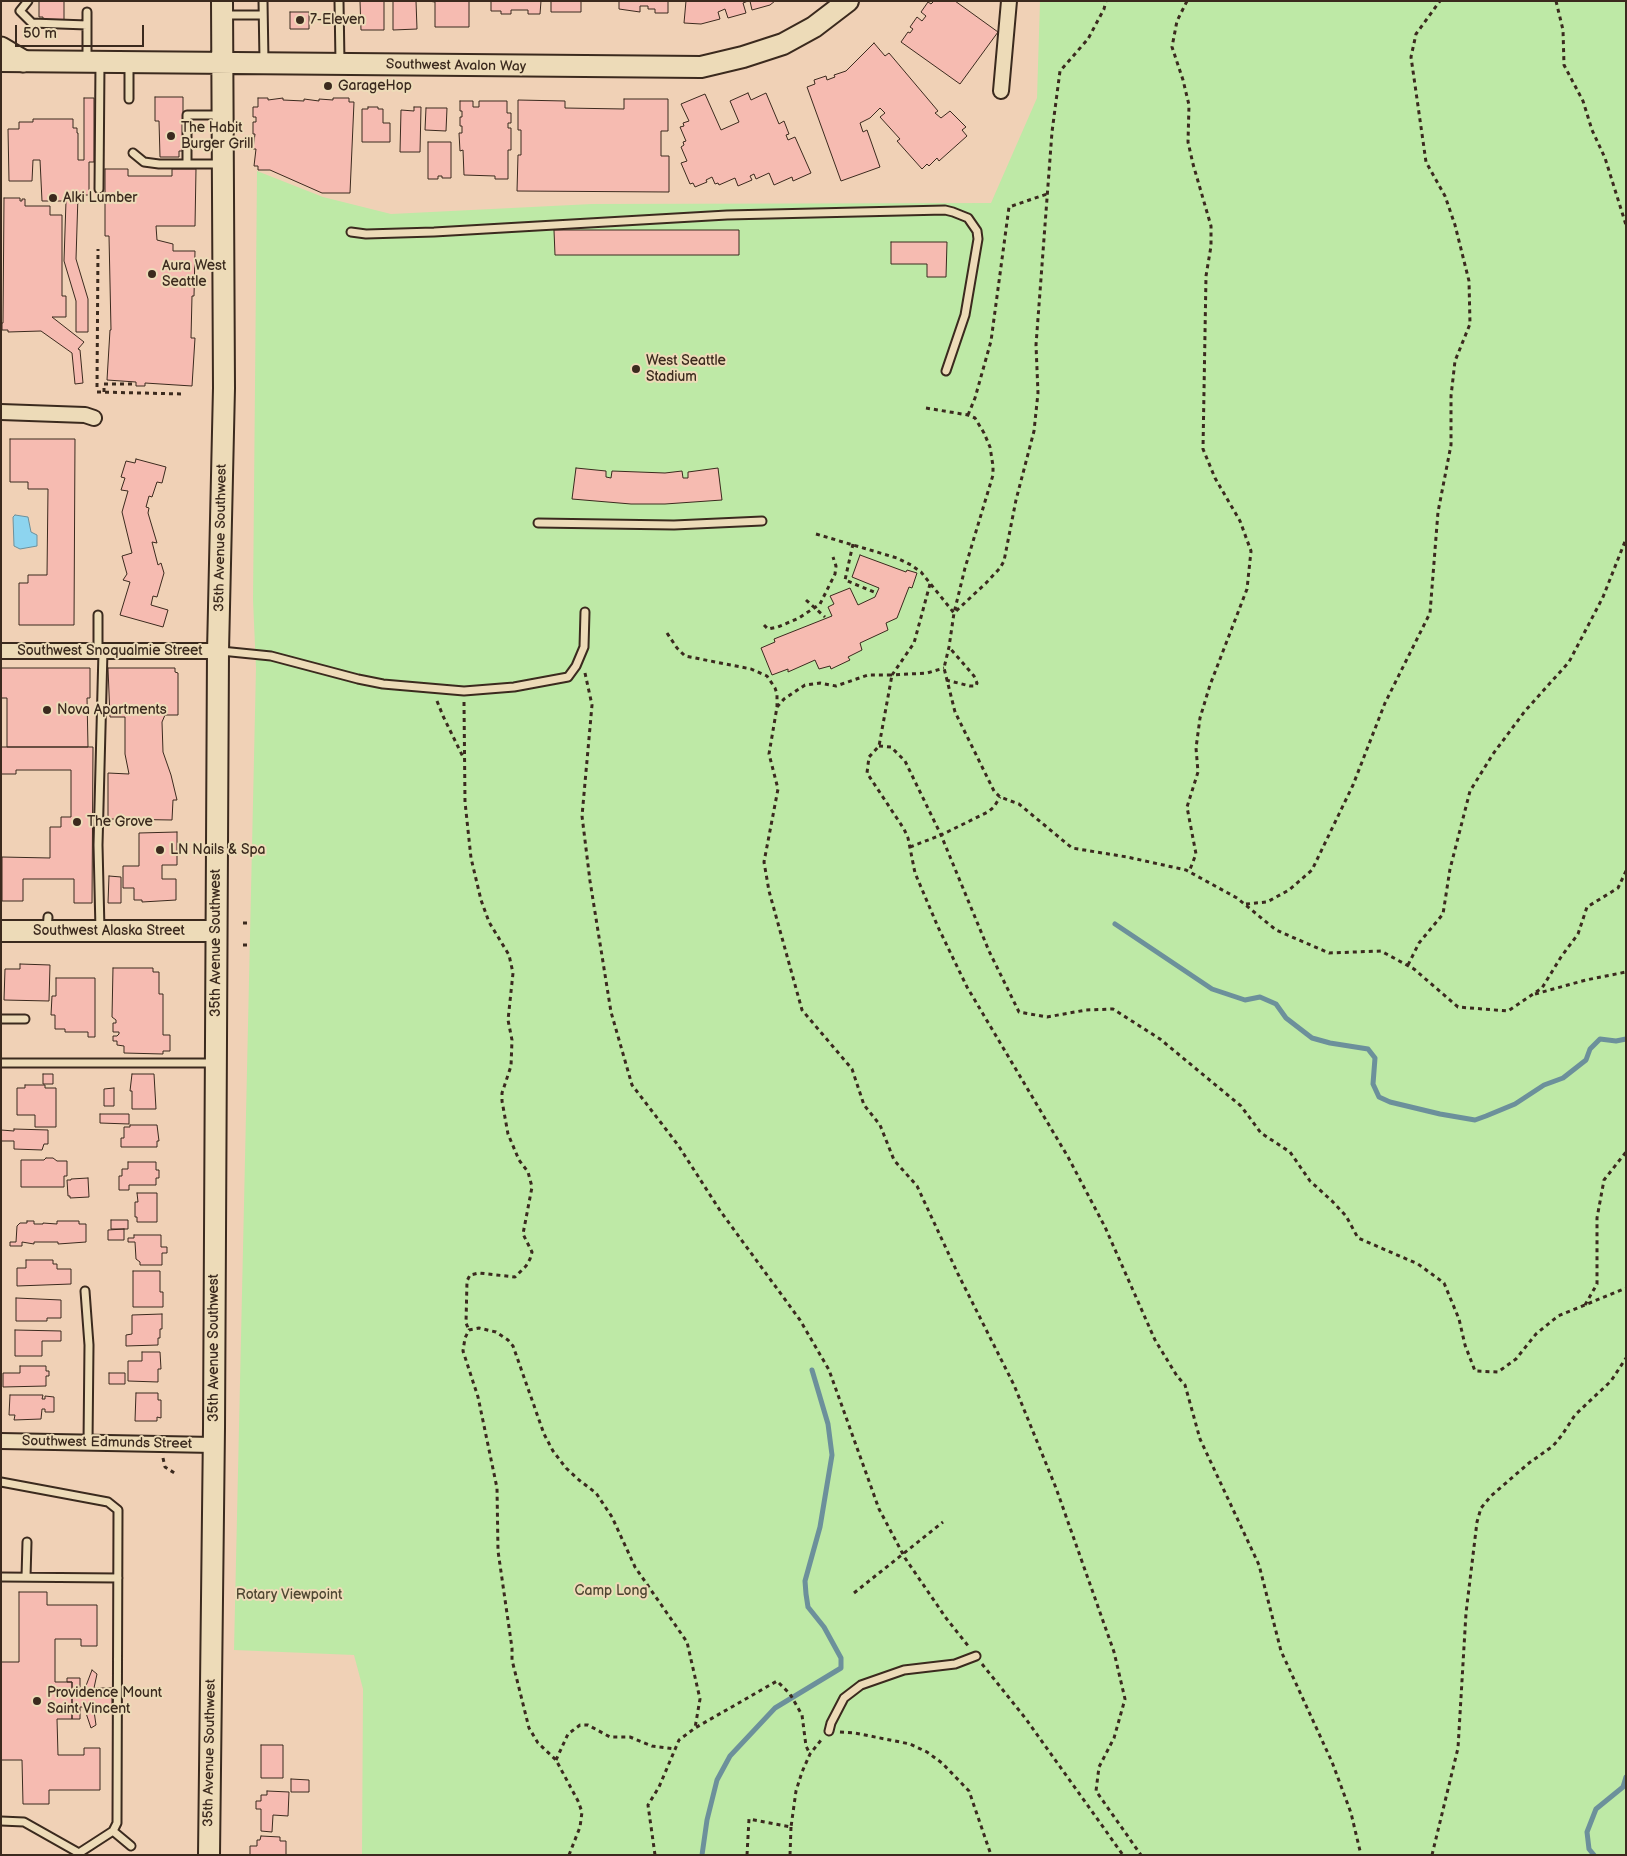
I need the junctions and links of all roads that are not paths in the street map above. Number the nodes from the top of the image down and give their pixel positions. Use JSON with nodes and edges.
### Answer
{"nodes":[{"id":1,"x":28,"y":1,"type":"edge"},
{"id":2,"x":263,"y":1,"type":"edge"},
{"id":3,"x":339,"y":1,"type":"edge"},
{"id":4,"x":848,"y":1,"type":"edge"},
{"id":5,"x":1009,"y":1,"type":"edge"},
{"id":6,"x":222,"y":8,"type":"edge"},
{"id":7,"x":87,"y":12,"type":"dead end"},
{"id":8,"x":263,"y":14,"type":"junction"},
{"id":9,"x":87,"y":25,"type":"junction"},
{"id":10,"x":1,"y":48,"type":"edge"},
{"id":11,"x":1,"y":61,"type":"edge"},
{"id":12,"x":23,"y":61,"type":"junction"},
{"id":13,"x":47,"y":61,"type":"junction"},
{"id":14,"x":94,"y":62,"type":"junction"},
{"id":15,"x":128,"y":62,"type":"junction"},
{"id":16,"x":223,"y":64,"type":"junction"},
{"id":17,"x":264,"y":64,"type":"junction"},
{"id":18,"x":340,"y":65,"type":"junction"},
{"id":19,"x":1,"y":72,"type":"edge"},
{"id":20,"x":1001,"y":91,"type":"dead end"},
{"id":21,"x":128,"y":99,"type":"dead end"},
{"id":22,"x":223,"y":115,"type":"junction"},
{"id":23,"x":133,"y":153,"type":"dead end"},
{"id":24,"x":187,"y":164,"type":"junction"},
{"id":25,"x":223,"y":164,"type":"junction"},
{"id":26,"x":99,"y":189,"type":"dead end"},
{"id":27,"x":352,"y":232,"type":"dead end"},
{"id":28,"x":946,"y":371,"type":"dead end"},
{"id":29,"x":1,"y":412,"type":"edge"},
{"id":30,"x":94,"y":418,"type":"dead end"},
{"id":31,"x":762,"y":521,"type":"dead end"},
{"id":32,"x":538,"y":523,"type":"dead end"},
{"id":33,"x":585,"y":612,"type":"dead end"},
{"id":34,"x":98,"y":615,"type":"dead end"},
{"id":35,"x":1,"y":651,"type":"edge"},
{"id":36,"x":101,"y":651,"type":"junction"},
{"id":37,"x":218,"y":651,"type":"junction"},
{"id":38,"x":1,"y":930,"type":"edge"},
{"id":39,"x":100,"y":930,"type":"junction"},
{"id":40,"x":216,"y":930,"type":"junction"},
{"id":41,"x":1,"y":1019,"type":"edge"},
{"id":42,"x":25,"y":1019,"type":"dead end"},
{"id":43,"x":1,"y":1063,"type":"edge"},
{"id":44,"x":216,"y":1063,"type":"junction"},
{"id":45,"x":85,"y":1291,"type":"dead end"},
{"id":46,"x":1,"y":1441,"type":"edge"},
{"id":47,"x":88,"y":1442,"type":"junction"},
{"id":48,"x":214,"y":1445,"type":"junction"},
{"id":49,"x":1,"y":1482,"type":"edge"},
{"id":50,"x":27,"y":1542,"type":"dead end"},
{"id":51,"x":1,"y":1577,"type":"edge"},
{"id":52,"x":26,"y":1577,"type":"junction"},
{"id":53,"x":118,"y":1578,"type":"junction"},
{"id":54,"x":976,"y":1656,"type":"road end"},
{"id":55,"x":829,"y":1732,"type":"road end"},
{"id":56,"x":1,"y":1821,"type":"edge"},
{"id":57,"x":113,"y":1831,"type":"junction"},
{"id":58,"x":131,"y":1846,"type":"dead end"},
{"id":59,"x":79,"y":1854,"type":"edge"},
{"id":60,"x":209,"y":1855,"type":"edge"}],
"edges":[{"from":1,"to":9,"type":"lane"},
{"from":2,"to":8,"type":"lane"},
{"from":3,"to":18,"type":"lane"},
{"from":4,"to":18,"type":"main road","name":"Southwest Avalon Way"},
{"from":5,"to":20,"type":"street"},
{"from":6,"to":8,"type":"lane"},
{"from":6,"to":16,"type":"main road","name":"35th Avenue Southwest"},
{"from":7,"to":9,"type":"lane"},
{"from":8,"to":17,"type":"lane"},
{"from":9,"to":14,"type":"lane"},
{"from":10,"to":12,"type":"main road"},
{"from":11,"to":12,"type":"main road","name":"Southwest Avalon Way"},
{"from":12,"to":13,"type":"main road","name":"Southwest Avalon Way"},
{"from":13,"to":14,"type":"main road","name":"Southwest Avalon Way"},
{"from":13,"to":19,"type":"main road","name":"Southwest Avalon Way"},
{"from":14,"to":15,"type":"main road","name":"Southwest Avalon Way"},
{"from":14,"to":26,"type":"lane"},
{"from":15,"to":16,"type":"main road","name":"Southwest Avalon Way"},
{"from":15,"to":21,"type":"lane"},
{"from":16,"to":17,"type":"main road","name":"Southwest Avalon Way"},
{"from":16,"to":22,"type":"main road","name":"35th Avenue Southwest"},
{"from":17,"to":18,"type":"main road","name":"Southwest Avalon Way"},
{"from":22,"to":24,"type":"lane"},
{"from":22,"to":25,"type":"main road","name":"35th Avenue Southwest"},
{"from":23,"to":24,"type":"lane"},
{"from":24,"to":25,"type":"lane"},
{"from":25,"to":37,"type":"main road","name":"35th Avenue Southwest"},
{"from":27,"to":28,"type":"lane"},
{"from":29,"to":30,"type":"street"},
{"from":31,"to":32,"type":"lane"},
{"from":33,"to":37,"type":"lane"},
{"from":34,"to":36,"type":"lane"},
{"from":35,"to":36,"type":"street","name":"Southwest Snoqualmie Street"},
{"from":36,"to":37,"type":"street","name":"Southwest Snoqualmie Street"},
{"from":36,"to":39,"type":"lane"},
{"from":37,"to":40,"type":"main road","name":"35th Avenue Southwest"},
{"from":38,"to":39,"type":"main road","name":"Southwest Alaska Street"},
{"from":39,"to":40,"type":"main road","name":"Southwest Alaska Street"},
{"from":40,"to":44,"type":"main road","name":"35th Avenue Southwest"},
{"from":41,"to":42,"type":"lane"},
{"from":43,"to":44,"type":"lane"},
{"from":44,"to":48,"type":"main road","name":"35th Avenue Southwest"},
{"from":45,"to":47,"type":"lane"},
{"from":46,"to":47,"type":"street","name":"Southwest Edmunds Street"},
{"from":47,"to":48,"type":"street","name":"Southwest Edmunds Street"},
{"from":48,"to":60,"type":"main road","name":"35th Avenue Southwest"},
{"from":49,"to":53,"type":"lane"},
{"from":50,"to":52,"type":"lane"},
{"from":51,"to":52,"type":"lane"},
{"from":52,"to":53,"type":"lane"},
{"from":53,"to":57,"type":"lane"},
{"from":54,"to":55,"type":"lane"},
{"from":56,"to":59,"type":"lane"},
{"from":57,"to":58,"type":"lane"},
{"from":57,"to":59,"type":"lane"}]}
